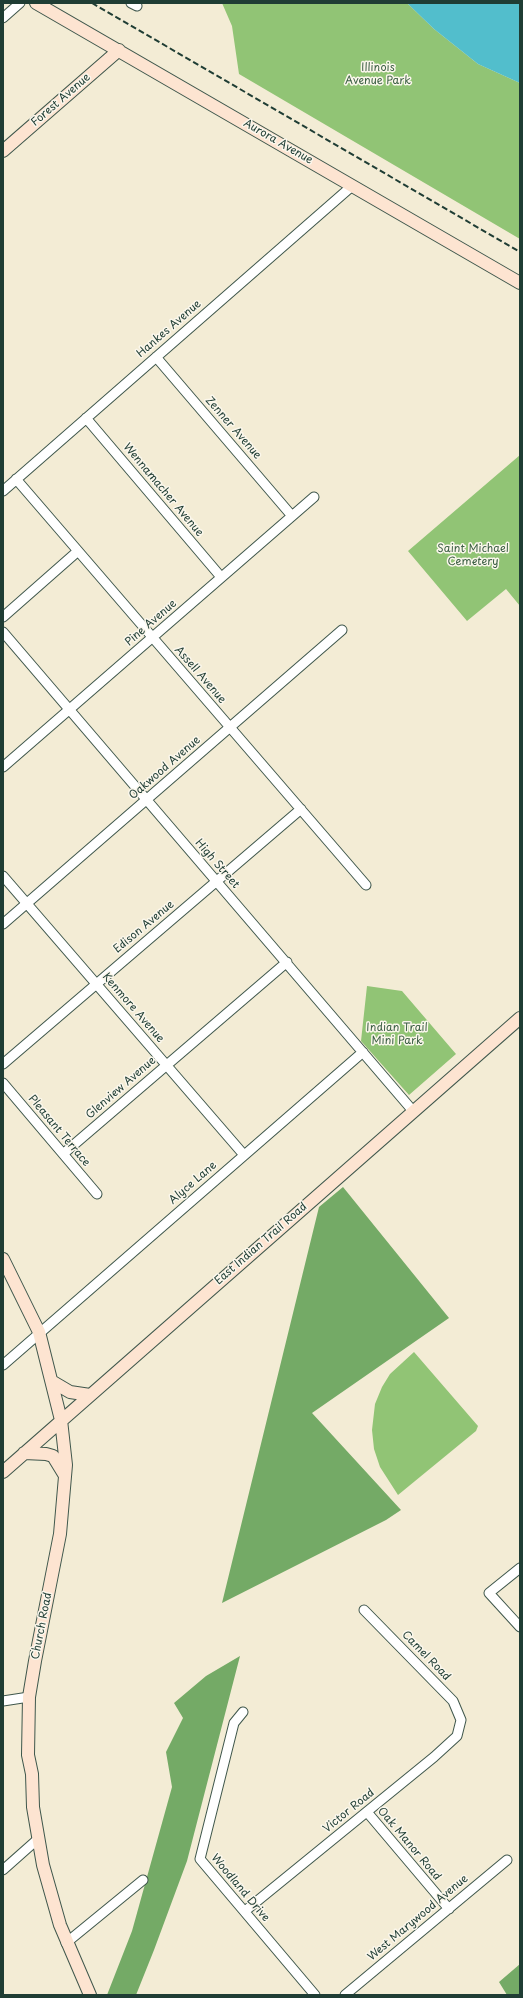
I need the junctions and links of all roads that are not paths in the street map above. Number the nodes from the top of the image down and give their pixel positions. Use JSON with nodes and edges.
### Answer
{"nodes":[{"id":1,"x":20,"y":3,"type":"edge"},
{"id":2,"x":36,"y":3,"type":"edge"},
{"id":3,"x":3,"y":18,"type":"edge"},
{"id":4,"x":119,"y":50,"type":"junction"},
{"id":5,"x":3,"y":151,"type":"edge"},
{"id":6,"x":352,"y":186,"type":"junction"},
{"id":7,"x":520,"y":283,"type":"edge"},
{"id":8,"x":156,"y":357,"type":"junction"},
{"id":9,"x":86,"y":418,"type":"junction"},
{"id":10,"x":16,"y":479,"type":"junction"},
{"id":11,"x":3,"y":491,"type":"edge"},
{"id":12,"x":314,"y":497,"type":"dead end"},
{"id":13,"x":292,"y":516,"type":"junction"},
{"id":14,"x":78,"y":551,"type":"junction"},
{"id":15,"x":221,"y":577,"type":"junction"},
{"id":16,"x":3,"y":617,"type":"edge"},
{"id":17,"x":342,"y":630,"type":"dead end"},
{"id":18,"x":3,"y":632,"type":"edge"},
{"id":19,"x":152,"y":638,"type":"junction"},
{"id":20,"x":68,"y":710,"type":"junction"},
{"id":21,"x":230,"y":728,"type":"junction"},
{"id":22,"x":3,"y":767,"type":"edge"},
{"id":23,"x":146,"y":800,"type":"junction"},
{"id":24,"x":301,"y":808,"type":"junction"},
{"id":25,"x":3,"y":876,"type":"edge"},
{"id":26,"x":216,"y":881,"type":"junction"},
{"id":27,"x":366,"y":885,"type":"dead end"},
{"id":28,"x":27,"y":904,"type":"junction"},
{"id":29,"x":3,"y":924,"type":"edge"},
{"id":30,"x":286,"y":962,"type":"junction"},
{"id":31,"x":96,"y":984,"type":"junction"},
{"id":32,"x":520,"y":1018,"type":"edge"},
{"id":33,"x":363,"y":1052,"type":"junction"},
{"id":34,"x":3,"y":1064,"type":"edge"},
{"id":35,"x":166,"y":1065,"type":"junction"},
{"id":36,"x":3,"y":1084,"type":"edge"},
{"id":37,"x":413,"y":1110,"type":"junction"},
{"id":38,"x":63,"y":1154,"type":"junction"},
{"id":39,"x":244,"y":1155,"type":"junction"},
{"id":40,"x":96,"y":1194,"type":"dead end"},
{"id":41,"x":3,"y":1259,"type":"edge"},
{"id":42,"x":39,"y":1332,"type":"junction"},
{"id":43,"x":3,"y":1365,"type":"edge"},
{"id":44,"x":53,"y":1382,"type":"junction"},
{"id":45,"x":90,"y":1395,"type":"junction"},
{"id":46,"x":61,"y":1420,"type":"junction"},
{"id":47,"x":24,"y":1453,"type":"junction"},
{"id":48,"x":3,"y":1472,"type":"edge"},
{"id":49,"x":65,"y":1475,"type":"junction"},
{"id":50,"x":520,"y":1568,"type":"edge"},
{"id":51,"x":364,"y":1610,"type":"dead end"},
{"id":52,"x":520,"y":1627,"type":"edge"},
{"id":53,"x":29,"y":1697,"type":"junction"},
{"id":54,"x":3,"y":1701,"type":"edge"},
{"id":55,"x":243,"y":1712,"type":"dead end"},
{"id":56,"x":460,"y":1724,"type":"joint"},
{"id":57,"x":367,"y":1812,"type":"junction"},
{"id":58,"x":39,"y":1838,"type":"junction"},
{"id":59,"x":507,"y":1860,"type":"dead end"},
{"id":60,"x":3,"y":1870,"type":"edge"},
{"id":61,"x":143,"y":1880,"type":"dead end"},
{"id":62,"x":449,"y":1909,"type":"junction"},
{"id":63,"x":245,"y":1911,"type":"junction"},
{"id":64,"x":66,"y":1943,"type":"junction"},
{"id":65,"x":90,"y":1995,"type":"edge"},
{"id":66,"x":315,"y":1995,"type":"edge"},
{"id":67,"x":344,"y":1995,"type":"edge"}],
"edges":[{"from":1,"to":3,"type":"street"},
{"from":2,"to":4,"type":"main road","name":"Aurora Avenue"},
{"from":4,"to":5,"type":"main road","name":"Forest Avenue"},
{"from":4,"to":6,"type":"main road","name":"Aurora Avenue"},
{"from":6,"to":7,"type":"main road","name":"Aurora Avenue"},
{"from":6,"to":8,"type":"street","name":"Hankes Avenue"},
{"from":8,"to":9,"type":"street","name":"Hankes Avenue"},
{"from":8,"to":13,"type":"street","name":"Zenner Avenue"},
{"from":9,"to":10,"type":"street","name":"Hankes Avenue"},
{"from":9,"to":15,"type":"street","name":"Wennamacher Avenue"},
{"from":10,"to":11,"type":"street","name":"Hankes Avenue"},
{"from":10,"to":14,"type":"street","name":"Assell Avenue"},
{"from":12,"to":13,"type":"street","name":"Pine Avenue"},
{"from":13,"to":15,"type":"street","name":"Pine Avenue"},
{"from":14,"to":16,"type":"street"},
{"from":14,"to":19,"type":"street","name":"Assell Avenue"},
{"from":15,"to":19,"type":"street","name":"Pine Avenue"},
{"from":17,"to":21,"type":"street","name":"Oakwood Avenue"},
{"from":18,"to":20,"type":"street","name":"High Street"},
{"from":19,"to":20,"type":"street","name":"Pine Avenue"},
{"from":19,"to":21,"type":"street","name":"Assell Avenue"},
{"from":20,"to":22,"type":"street","name":"Pine Avenue"},
{"from":20,"to":23,"type":"street","name":"High Street"},
{"from":21,"to":23,"type":"street","name":"Oakwood Avenue"},
{"from":21,"to":24,"type":"street","name":"Assell Avenue"},
{"from":23,"to":26,"type":"street","name":"High Street"},
{"from":23,"to":28,"type":"street","name":"Oakwood Avenue"},
{"from":24,"to":26,"type":"street","name":"Edison Avenue"},
{"from":24,"to":27,"type":"street","name":"Assell Avenue"},
{"from":25,"to":28,"type":"street","name":"Kenmore Avenue"},
{"from":26,"to":30,"type":"street","name":"High Street"},
{"from":26,"to":31,"type":"street","name":"Edison Avenue"},
{"from":28,"to":29,"type":"street","name":"Oakwood Avenue"},
{"from":28,"to":31,"type":"street","name":"Kenmore Avenue"},
{"from":30,"to":33,"type":"street","name":"High Street"},
{"from":30,"to":35,"type":"street","name":"Glenview Avenue"},
{"from":31,"to":34,"type":"street","name":"Edison Avenue"},
{"from":31,"to":35,"type":"street","name":"Kenmore Avenue"},
{"from":32,"to":37,"type":"main road","name":"East Indian Trail Road"},
{"from":33,"to":37,"type":"street","name":"High Street"},
{"from":33,"to":39,"type":"street","name":"Alyce Lane"},
{"from":35,"to":38,"type":"street","name":"Glenview Avenue"},
{"from":35,"to":39,"type":"street","name":"Kenmore Avenue"},
{"from":36,"to":38,"type":"street","name":"Pleasant Terrace"},
{"from":37,"to":45,"type":"main road","name":"East Indian Trail Road"},
{"from":38,"to":40,"type":"street","name":"Pleasant Terrace"},
{"from":39,"to":42,"type":"street","name":"Alyce Lane"},
{"from":41,"to":42,"type":"main road","name":"Church Road"},
{"from":42,"to":43,"type":"street","name":"Alyce Lane"},
{"from":42,"to":44,"type":"main road","name":"Church Road"},
{"from":44,"to":45,"type":"main road"},
{"from":44,"to":46,"type":"main road","name":"Church Road"},
{"from":45,"to":46,"type":"main road","name":"East Indian Trail Road"},
{"from":46,"to":47,"type":"main road","name":"East Indian Trail Road"},
{"from":46,"to":49,"type":"main road","name":"Church Road"},
{"from":47,"to":48,"type":"main road","name":"East Indian Trail Road"},
{"from":47,"to":49,"type":"main road"},
{"from":49,"to":53,"type":"main road","name":"Church Road"},
{"from":50,"to":52,"type":"street"},
{"from":51,"to":56,"type":"street","name":"Camel Road"},
{"from":53,"to":54,"type":"street"},
{"from":53,"to":58,"type":"main road","name":"Church Road"},
{"from":55,"to":63,"type":"street","name":"Woodland Drive"},
{"from":56,"to":57,"type":"street","name":"Victor Road"},
{"from":57,"to":62,"type":"street","name":"Oak Manor Road"},
{"from":57,"to":63,"type":"street","name":"Victor Road"},
{"from":58,"to":60,"type":"street"},
{"from":58,"to":64,"type":"main road","name":"Church Road"},
{"from":59,"to":62,"type":"street","name":"West Marywood Avenue"},
{"from":61,"to":64,"type":"street"},
{"from":62,"to":67,"type":"street","name":"West Marywood Avenue"},
{"from":63,"to":66,"type":"street","name":"Woodland Drive"},
{"from":64,"to":65,"type":"main road","name":"Church Road"}]}
